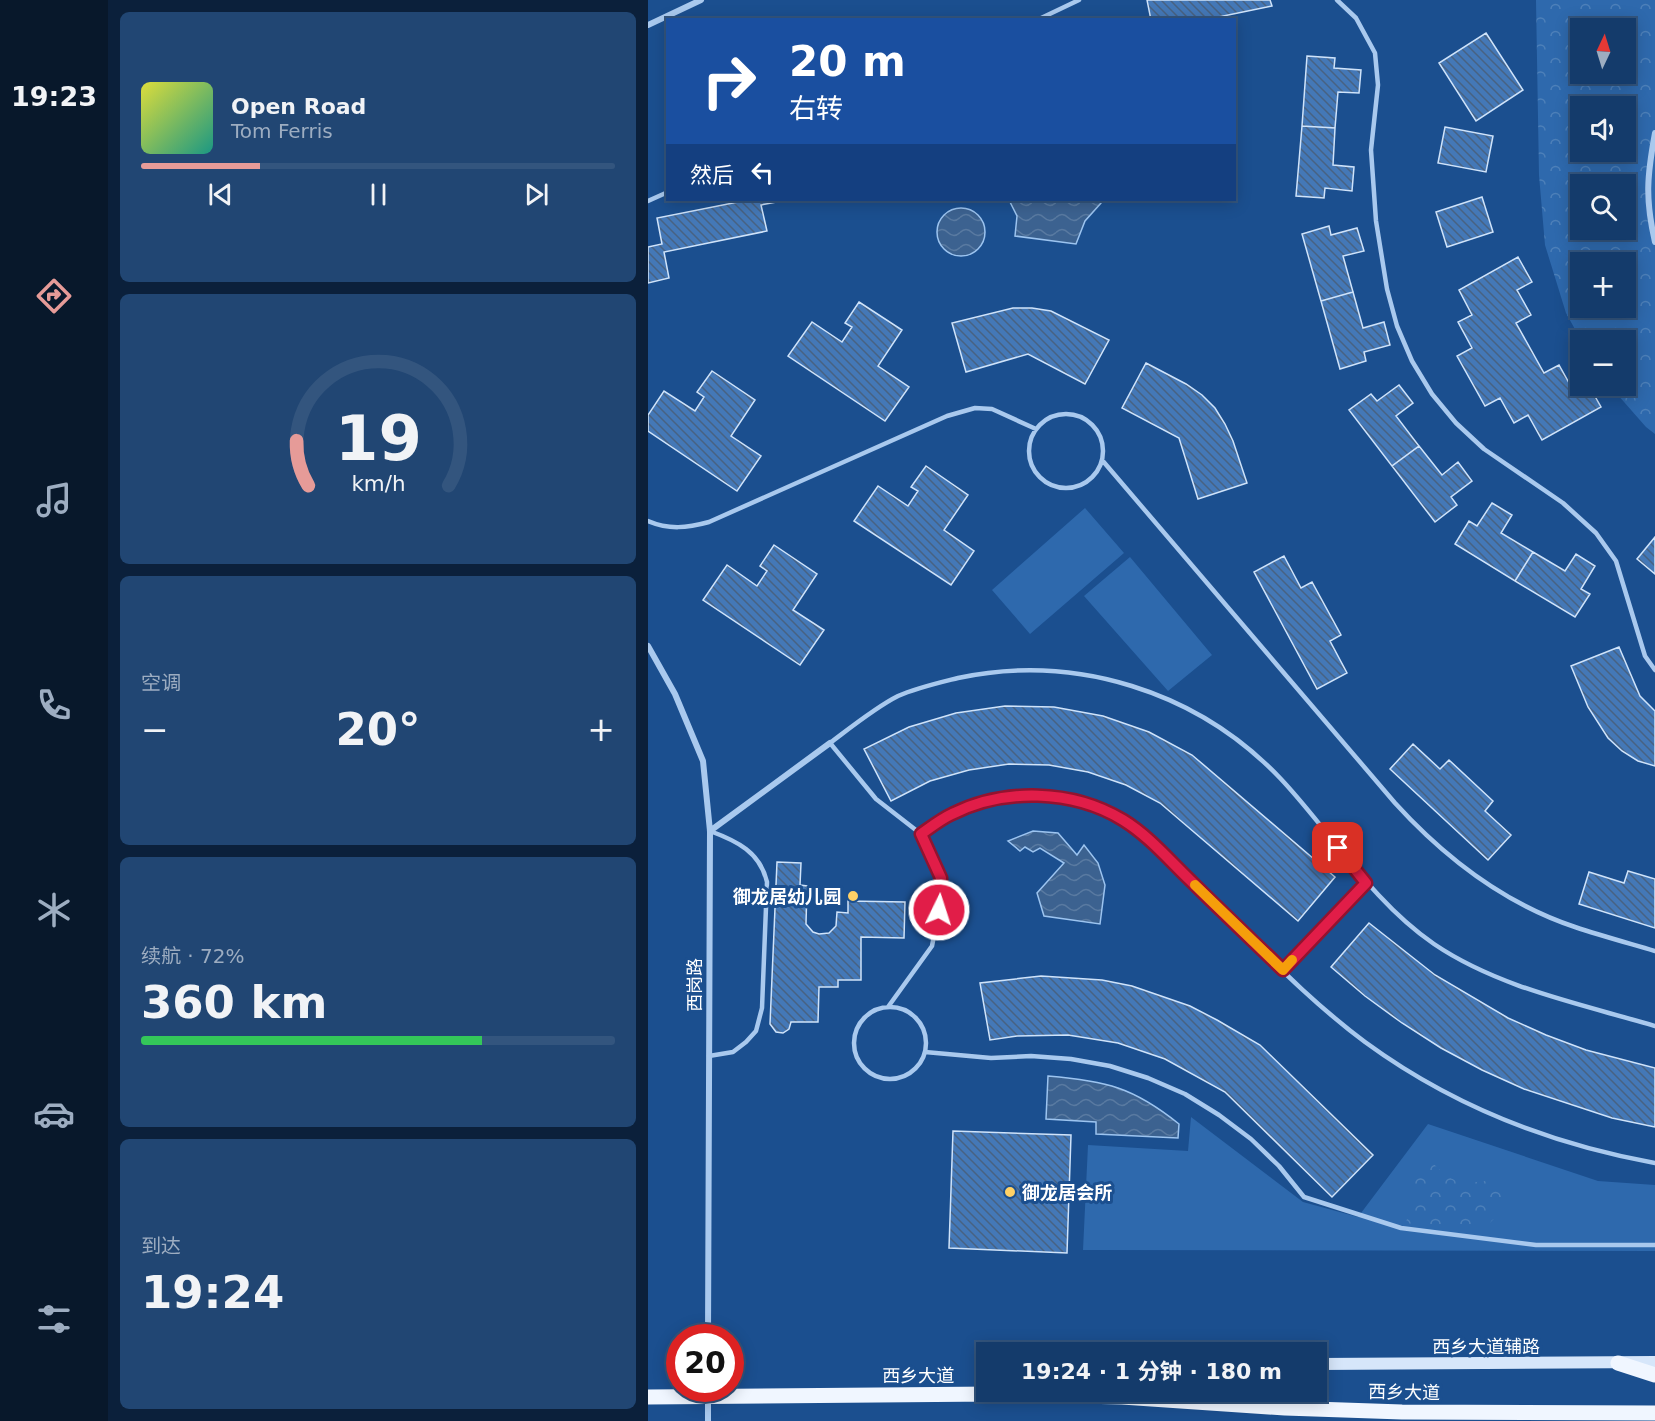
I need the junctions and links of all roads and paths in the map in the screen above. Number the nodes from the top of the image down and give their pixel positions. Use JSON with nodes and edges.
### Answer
{"nodes":[{"id":1,"x":701,"y":0,"type":"edge"},
{"id":2,"x":1079,"y":0,"type":"edge"},
{"id":3,"x":1337,"y":0,"type":"edge"},
{"id":4,"x":1041,"y":18,"type":"edge"},
{"id":5,"x":648,"y":25,"type":"edge"},
{"id":6,"x":1655,"y":134,"type":"edge"},
{"id":7,"x":666,"y":193,"type":"edge"},
{"id":8,"x":648,"y":201,"type":"edge"},
{"id":9,"x":1655,"y":242,"type":"edge"},
{"id":10,"x":1036,"y":429,"type":"junction"},
{"id":11,"x":1102,"y":460,"type":"junction"},
{"id":12,"x":648,"y":521,"type":"edge"},
{"id":13,"x":648,"y":646,"type":"edge"},
{"id":14,"x":1655,"y":670,"type":"edge"},
{"id":15,"x":830,"y":742,"type":"junction"},
{"id":16,"x":710,"y":831,"type":"junction"},
{"id":17,"x":921,"y":834,"type":"junction"},
{"id":18,"x":1366,"y":883,"type":"junction"},
{"id":19,"x":1655,"y":951,"type":"edge"},
{"id":20,"x":1283,"y":970,"type":"junction"},
{"id":21,"x":888,"y":1007,"type":"junction"},
{"id":22,"x":1655,"y":1026,"type":"edge"},
{"id":23,"x":925,"y":1052,"type":"junction"},
{"id":24,"x":709,"y":1056,"type":"junction"},
{"id":25,"x":1655,"y":1163,"type":"edge"},
{"id":26,"x":1655,"y":1245,"type":"edge"},
{"id":27,"x":708,"y":1324,"type":"edge"},
{"id":28,"x":1655,"y":1362,"type":"edge"},
{"id":29,"x":1618,"y":1363,"type":"junction"},
{"id":30,"x":1327,"y":1364,"type":"edge"},
{"id":31,"x":1655,"y":1375,"type":"edge"},
{"id":32,"x":744,"y":1392,"type":"edge"},
{"id":33,"x":976,"y":1393,"type":"edge"},
{"id":34,"x":666,"y":1396,"type":"edge"},
{"id":35,"x":648,"y":1397,"type":"edge"},
{"id":36,"x":708,"y":1402,"type":"edge"},
{"id":37,"x":1196,"y":1402,"type":"edge"},
{"id":38,"x":1655,"y":1413,"type":"edge"},
{"id":39,"x":708,"y":1421,"type":"edge"}],
"edges":[{"from":1,"to":5,"type":"street"},
{"from":2,"to":4,"type":"lane"},
{"from":3,"to":14,"type":"lane"},
{"from":6,"to":9,"type":"street"},
{"from":7,"to":8,"type":"lane"},
{"from":10,"to":11,"type":"lane"},
{"from":10,"to":11,"type":"lane"},
{"from":10,"to":12,"type":"lane"},
{"from":11,"to":19,"type":"lane"},
{"from":13,"to":16,"type":"street","name":"西岗路"},
{"from":15,"to":16,"type":"street"},
{"from":15,"to":17,"type":"lane"},
{"from":15,"to":18,"type":"lane"},
{"from":16,"to":24,"type":"street","name":"西岗路"},
{"from":16,"to":24,"type":"lane"},
{"from":17,"to":20,"type":"lane"},
{"from":17,"to":21,"type":"lane"},
{"from":18,"to":20,"type":"lane"},
{"from":18,"to":22,"type":"lane"},
{"from":20,"to":25,"type":"lane"},
{"from":21,"to":23,"type":"lane"},
{"from":21,"to":23,"type":"lane"},
{"from":23,"to":26,"type":"lane"},
{"from":24,"to":27,"type":"street","name":"西岗路"},
{"from":28,"to":29,"type":"street","name":"西乡大道辅路"},
{"from":29,"to":30,"type":"street","name":"西乡大道辅路"},
{"from":29,"to":31,"type":"main road"},
{"from":32,"to":33,"type":"main road","name":"西乡大道"},
{"from":34,"to":35,"type":"main road","name":"西乡大道"},
{"from":36,"to":39,"type":"street"},
{"from":37,"to":38,"type":"main road","name":"西乡大道"}]}
